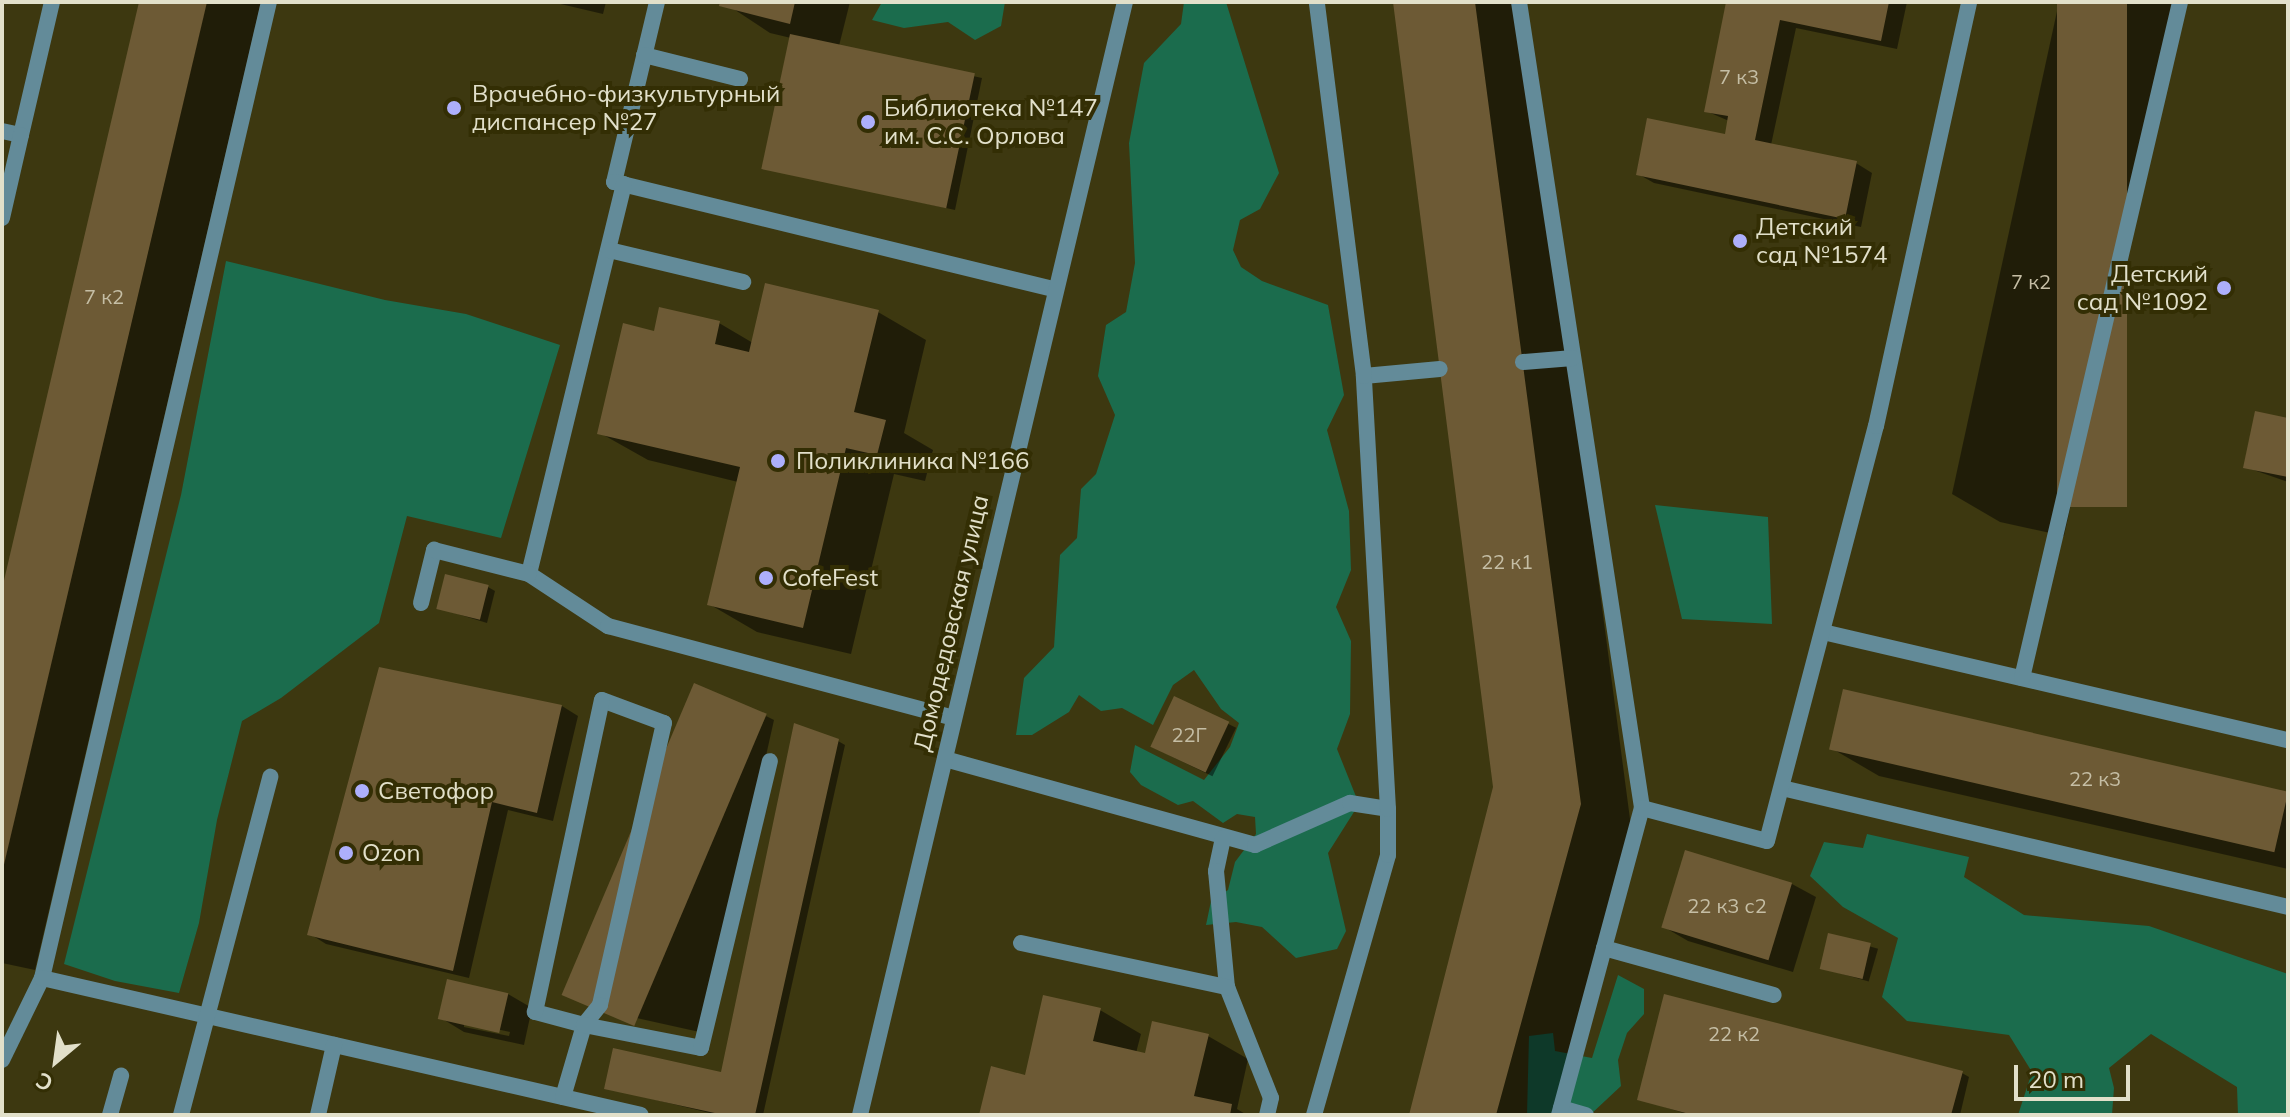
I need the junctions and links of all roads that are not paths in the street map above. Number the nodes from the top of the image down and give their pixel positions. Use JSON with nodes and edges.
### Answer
{"nodes":[{"id":1,"x":52,"y":2,"type":"edge"},
{"id":2,"x":269,"y":2,"type":"edge"},
{"id":3,"x":657,"y":2,"type":"edge"},
{"id":4,"x":1125,"y":2,"type":"edge"},
{"id":5,"x":1317,"y":2,"type":"edge"},
{"id":6,"x":1519,"y":2,"type":"edge"},
{"id":7,"x":1969,"y":2,"type":"edge"},
{"id":8,"x":2180,"y":2,"type":"edge"},
{"id":9,"x":644,"y":55,"type":"junction"},
{"id":10,"x":740,"y":79,"type":"dead end"},
{"id":11,"x":2,"y":131,"type":"edge"},
{"id":12,"x":21,"y":135,"type":"junction"},
{"id":13,"x":624,"y":184,"type":"junction"},
{"id":14,"x":2,"y":218,"type":"edge"},
{"id":15,"x":609,"y":250,"type":"junction"},
{"id":16,"x":743,"y":282,"type":"dead end"},
{"id":17,"x":1053,"y":289,"type":"junction"},
{"id":18,"x":1573,"y":358,"type":"junction"},
{"id":19,"x":1523,"y":362,"type":"dead end"},
{"id":20,"x":1440,"y":369,"type":"dead end"},
{"id":21,"x":1364,"y":376,"type":"junction"},
{"id":22,"x":529,"y":574,"type":"junction"},
{"id":23,"x":421,"y":603,"type":"dead end"},
{"id":24,"x":1823,"y":632,"type":"junction"},
{"id":25,"x":2022,"y":678,"type":"junction"},
{"id":26,"x":954,"y":718,"type":"junction"},
{"id":27,"x":2288,"y":740,"type":"edge"},
{"id":28,"x":945,"y":759,"type":"junction"},
{"id":29,"x":770,"y":761,"type":"dead end"},
{"id":30,"x":270,"y":777,"type":"dead end"},
{"id":31,"x":1782,"y":788,"type":"junction"},
{"id":32,"x":1642,"y":808,"type":"junction"},
{"id":33,"x":1388,"y":809,"type":"junction"},
{"id":34,"x":1223,"y":838,"type":"junction"},
{"id":35,"x":2288,"y":907,"type":"edge"},
{"id":36,"x":1021,"y":943,"type":"dead end"},
{"id":37,"x":1604,"y":948,"type":"junction"},
{"id":38,"x":42,"y":978,"type":"junction"},
{"id":39,"x":1227,"y":987,"type":"junction"},
{"id":40,"x":1774,"y":995,"type":"dead end"},
{"id":41,"x":204,"y":1015,"type":"junction"},
{"id":42,"x":584,"y":1025,"type":"junction"},
{"id":43,"x":334,"y":1045,"type":"junction"},
{"id":44,"x":2,"y":1060,"type":"edge"},
{"id":45,"x":121,"y":1076,"type":"dead end"},
{"id":46,"x":563,"y":1097,"type":"junction"},
{"id":47,"x":1560,"y":1112,"type":"edge"},
{"id":48,"x":622,"y":1113,"type":"edge"},
{"id":49,"x":110,"y":1115,"type":"edge"},
{"id":50,"x":181,"y":1115,"type":"edge"},
{"id":51,"x":318,"y":1115,"type":"edge"},
{"id":52,"x":641,"y":1115,"type":"edge"},
{"id":53,"x":860,"y":1115,"type":"edge"},
{"id":54,"x":1267,"y":1115,"type":"edge"},
{"id":55,"x":1314,"y":1115,"type":"edge"},
{"id":56,"x":1586,"y":1115,"type":"edge"}],
"edges":[{"from":1,"to":12,"type":"street"},
{"from":2,"to":38,"type":"street"},
{"from":3,"to":9,"type":"street"},
{"from":4,"to":17,"type":"street","name":"Домодедовская улица"},
{"from":5,"to":21,"type":"street"},
{"from":6,"to":18,"type":"street"},
{"from":7,"to":24,"type":"street"},
{"from":8,"to":25,"type":"street"},
{"from":9,"to":10,"type":"street"},
{"from":9,"to":13,"type":"street"},
{"from":11,"to":12,"type":"street"},
{"from":12,"to":14,"type":"street"},
{"from":13,"to":15,"type":"street"},
{"from":13,"to":17,"type":"street"},
{"from":15,"to":16,"type":"street"},
{"from":15,"to":22,"type":"street"},
{"from":17,"to":26,"type":"street","name":"Домодедовская улица"},
{"from":18,"to":19,"type":"street"},
{"from":18,"to":32,"type":"street"},
{"from":20,"to":21,"type":"street"},
{"from":21,"to":33,"type":"street"},
{"from":22,"to":23,"type":"street"},
{"from":22,"to":26,"type":"street"},
{"from":24,"to":25,"type":"street"},
{"from":24,"to":31,"type":"street"},
{"from":25,"to":27,"type":"street"},
{"from":26,"to":28,"type":"street","name":"Домодедовская улица"},
{"from":28,"to":34,"type":"street"},
{"from":28,"to":53,"type":"street","name":"Домодедовская улица"},
{"from":29,"to":42,"type":"street"},
{"from":30,"to":41,"type":"street"},
{"from":31,"to":32,"type":"street"},
{"from":31,"to":35,"type":"street"},
{"from":32,"to":37,"type":"street"},
{"from":33,"to":34,"type":"street"},
{"from":33,"to":55,"type":"street"},
{"from":34,"to":39,"type":"street"},
{"from":36,"to":39,"type":"street"},
{"from":37,"to":40,"type":"street"},
{"from":37,"to":47,"type":"street"},
{"from":38,"to":41,"type":"street"},
{"from":38,"to":44,"type":"street"},
{"from":39,"to":54,"type":"street"},
{"from":41,"to":43,"type":"street"},
{"from":41,"to":50,"type":"street"},
{"from":42,"to":42,"type":"street"},
{"from":42,"to":46,"type":"street"},
{"from":43,"to":46,"type":"street"},
{"from":43,"to":51,"type":"street"},
{"from":45,"to":49,"type":"street"},
{"from":46,"to":48,"type":"street"},
{"from":47,"to":56,"type":"street"},
{"from":48,"to":52,"type":"street"}]}
